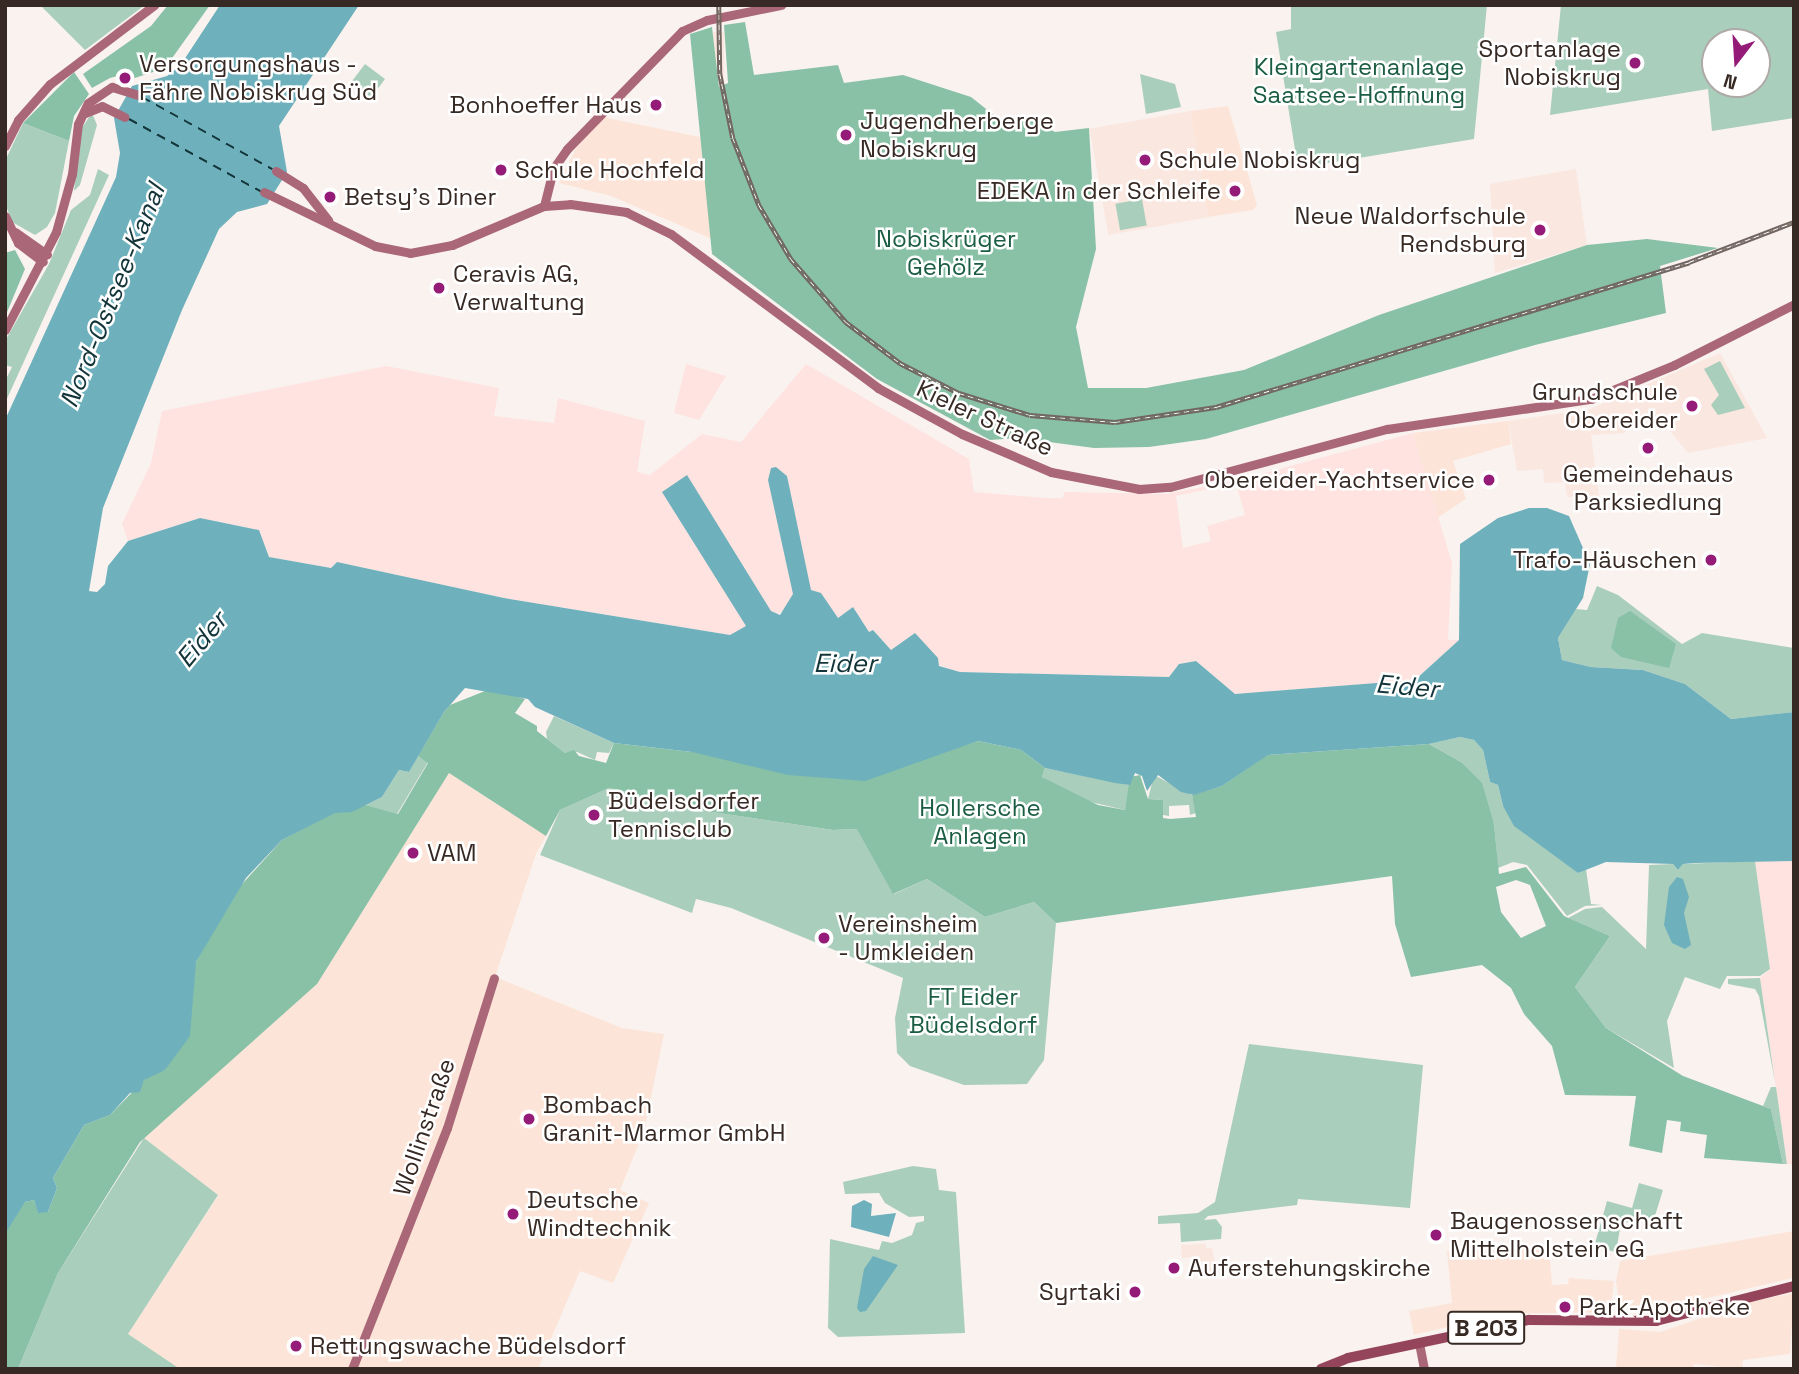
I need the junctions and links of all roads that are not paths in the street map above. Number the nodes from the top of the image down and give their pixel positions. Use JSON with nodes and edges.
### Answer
{"nodes":[{"id":1,"x":154,"y":5,"type":"edge"},
{"id":2,"x":781,"y":5,"type":"edge"},
{"id":3,"x":134,"y":93,"type":"dead end"},
{"id":4,"x":121,"y":115,"type":"dead end"},
{"id":5,"x":81,"y":117,"type":"junction"},
{"id":6,"x":5,"y":146,"type":"edge"},
{"id":7,"x":276,"y":171,"type":"dead end"},
{"id":8,"x":264,"y":192,"type":"dead end"},
{"id":9,"x":544,"y":206,"type":"junction"},
{"id":10,"x":5,"y":216,"type":"edge"},
{"id":11,"x":328,"y":221,"type":"junction"},
{"id":12,"x":11,"y":229,"type":"junction"},
{"id":13,"x":56,"y":232,"type":"junction"},
{"id":14,"x":28,"y":242,"type":"junction"},
{"id":15,"x":45,"y":258,"type":"junction"},
{"id":16,"x":1794,"y":304,"type":"edge"},
{"id":17,"x":5,"y":330,"type":"edge"},
{"id":18,"x":495,"y":978,"type":"dead end"},
{"id":19,"x":1794,"y":1286,"type":"edge"},
{"id":20,"x":1419,"y":1343,"type":"junction"},
{"id":21,"x":352,"y":1369,"type":"edge"},
{"id":22,"x":1321,"y":1369,"type":"edge"},
{"id":23,"x":1424,"y":1369,"type":"edge"}],
"edges":[{"from":1,"to":6,"type":"main road"},
{"from":2,"to":9,"type":"main road"},
{"from":3,"to":5,"type":"main road"},
{"from":4,"to":5,"type":"main road"},
{"from":5,"to":13,"type":"main road"},
{"from":7,"to":11,"type":"main road","name":"Kieler Straße"},
{"from":8,"to":11,"type":"main road","name":"Kieler Straße"},
{"from":9,"to":11,"type":"main road","name":"Kieler Straße"},
{"from":9,"to":16,"type":"main road","name":"Kieler Straße"},
{"from":10,"to":12,"type":"main road"},
{"from":12,"to":14,"type":"main road"},
{"from":12,"to":15,"type":"main road"},
{"from":13,"to":14,"type":"main road"},
{"from":13,"to":15,"type":"main road"},
{"from":14,"to":15,"type":"main road"},
{"from":15,"to":17,"type":"main road"},
{"from":18,"to":21,"type":"main road","name":"Wollinstraße"},
{"from":19,"to":20,"type":"main road","number":"B 203"},
{"from":20,"to":22,"type":"main road","number":"B 203"},
{"from":20,"to":23,"type":"main road"}]}
